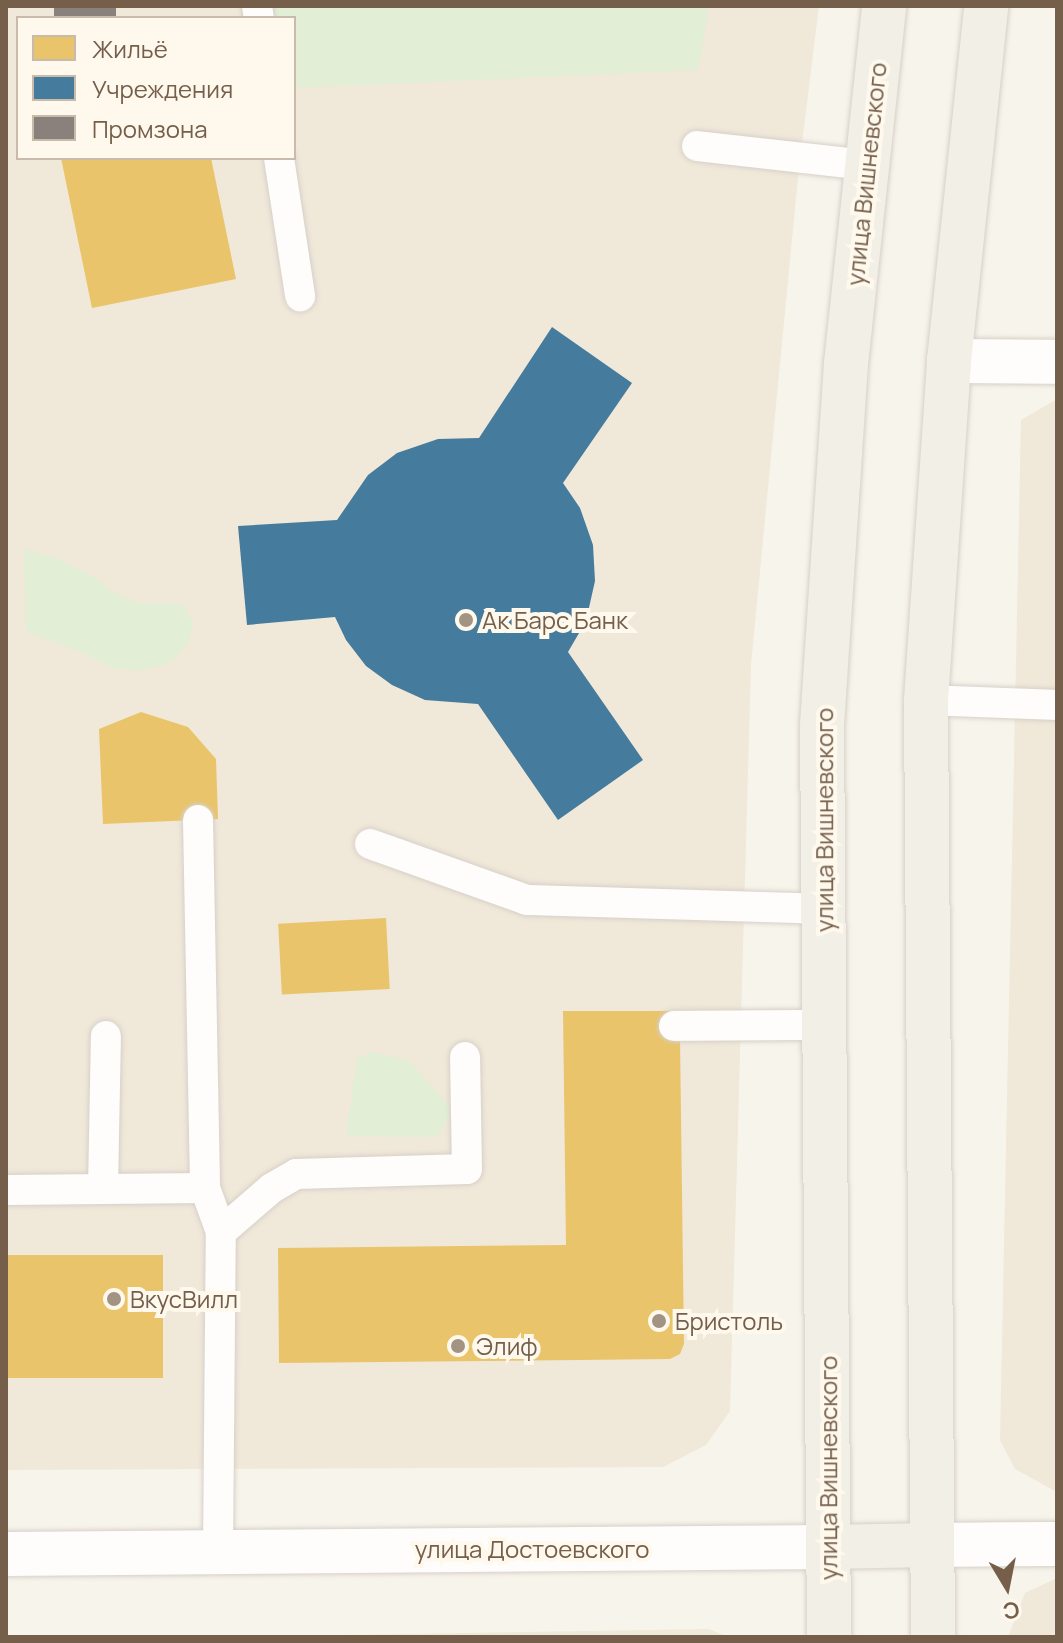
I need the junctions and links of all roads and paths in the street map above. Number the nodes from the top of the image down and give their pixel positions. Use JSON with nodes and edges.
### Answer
{"nodes":[{"id":1,"x":884,"y":6,"type":"edge"},
{"id":2,"x":986,"y":6,"type":"edge"},
{"id":3,"x":697,"y":146,"type":"dead end"},
{"id":4,"x":279,"y":160,"type":"edge"},
{"id":5,"x":867,"y":165,"type":"junction"},
{"id":6,"x":300,"y":296,"type":"dead end"},
{"id":7,"x":949,"y":361,"type":"junction"},
{"id":8,"x":1057,"y":362,"type":"edge"},
{"id":9,"x":926,"y":700,"type":"junction"},
{"id":10,"x":1057,"y":705,"type":"edge"},
{"id":11,"x":198,"y":820,"type":"dead end"},
{"id":12,"x":370,"y":844,"type":"dead end"},
{"id":13,"x":823,"y":909,"type":"junction"},
{"id":14,"x":824,"y":1025,"type":"junction"},
{"id":15,"x":674,"y":1026,"type":"dead end"},
{"id":16,"x":106,"y":1036,"type":"dead end"},
{"id":17,"x":465,"y":1057,"type":"dead end"},
{"id":18,"x":205,"y":1188,"type":"junction"},
{"id":19,"x":103,"y":1189,"type":"junction"},
{"id":20,"x":6,"y":1190,"type":"edge"},
{"id":21,"x":221,"y":1232,"type":"junction"},
{"id":22,"x":1057,"y":1544,"type":"edge"},
{"id":23,"x":930,"y":1545,"type":"junction"},
{"id":24,"x":828,"y":1547,"type":"junction"},
{"id":25,"x":218,"y":1552,"type":"junction"},
{"id":26,"x":6,"y":1554,"type":"edge"},
{"id":27,"x":829,"y":1637,"type":"edge"},
{"id":28,"x":933,"y":1637,"type":"edge"}],
"edges":[{"from":1,"to":5,"type":"main road","name":"улица Вишневского"},
{"from":2,"to":7,"type":"main road"},
{"from":3,"to":5,"type":"lane"},
{"from":4,"to":6,"type":"lane"},
{"from":5,"to":13,"type":"main road","name":"улица Вишневского"},
{"from":7,"to":8,"type":"main road"},
{"from":7,"to":9,"type":"main road"},
{"from":9,"to":10,"type":"lane"},
{"from":9,"to":23,"type":"main road"},
{"from":11,"to":18,"type":"lane"},
{"from":12,"to":13,"type":"lane"},
{"from":13,"to":14,"type":"main road","name":"улица Вишневского"},
{"from":14,"to":15,"type":"lane"},
{"from":14,"to":24,"type":"main road","name":"улица Вишневского"},
{"from":16,"to":19,"type":"lane"},
{"from":17,"to":21,"type":"lane"},
{"from":18,"to":19,"type":"lane"},
{"from":18,"to":21,"type":"lane"},
{"from":19,"to":20,"type":"lane"},
{"from":21,"to":25,"type":"lane"},
{"from":22,"to":23,"type":"main road","name":"улица Достоевского"},
{"from":23,"to":24,"type":"main road","name":"улица Достоевского"},
{"from":23,"to":28,"type":"main road"},
{"from":24,"to":25,"type":"main road","name":"улица Достоевского"},
{"from":24,"to":27,"type":"main road","name":"улица Вишневского"},
{"from":25,"to":26,"type":"main road","name":"улица Достоевского"}]}
